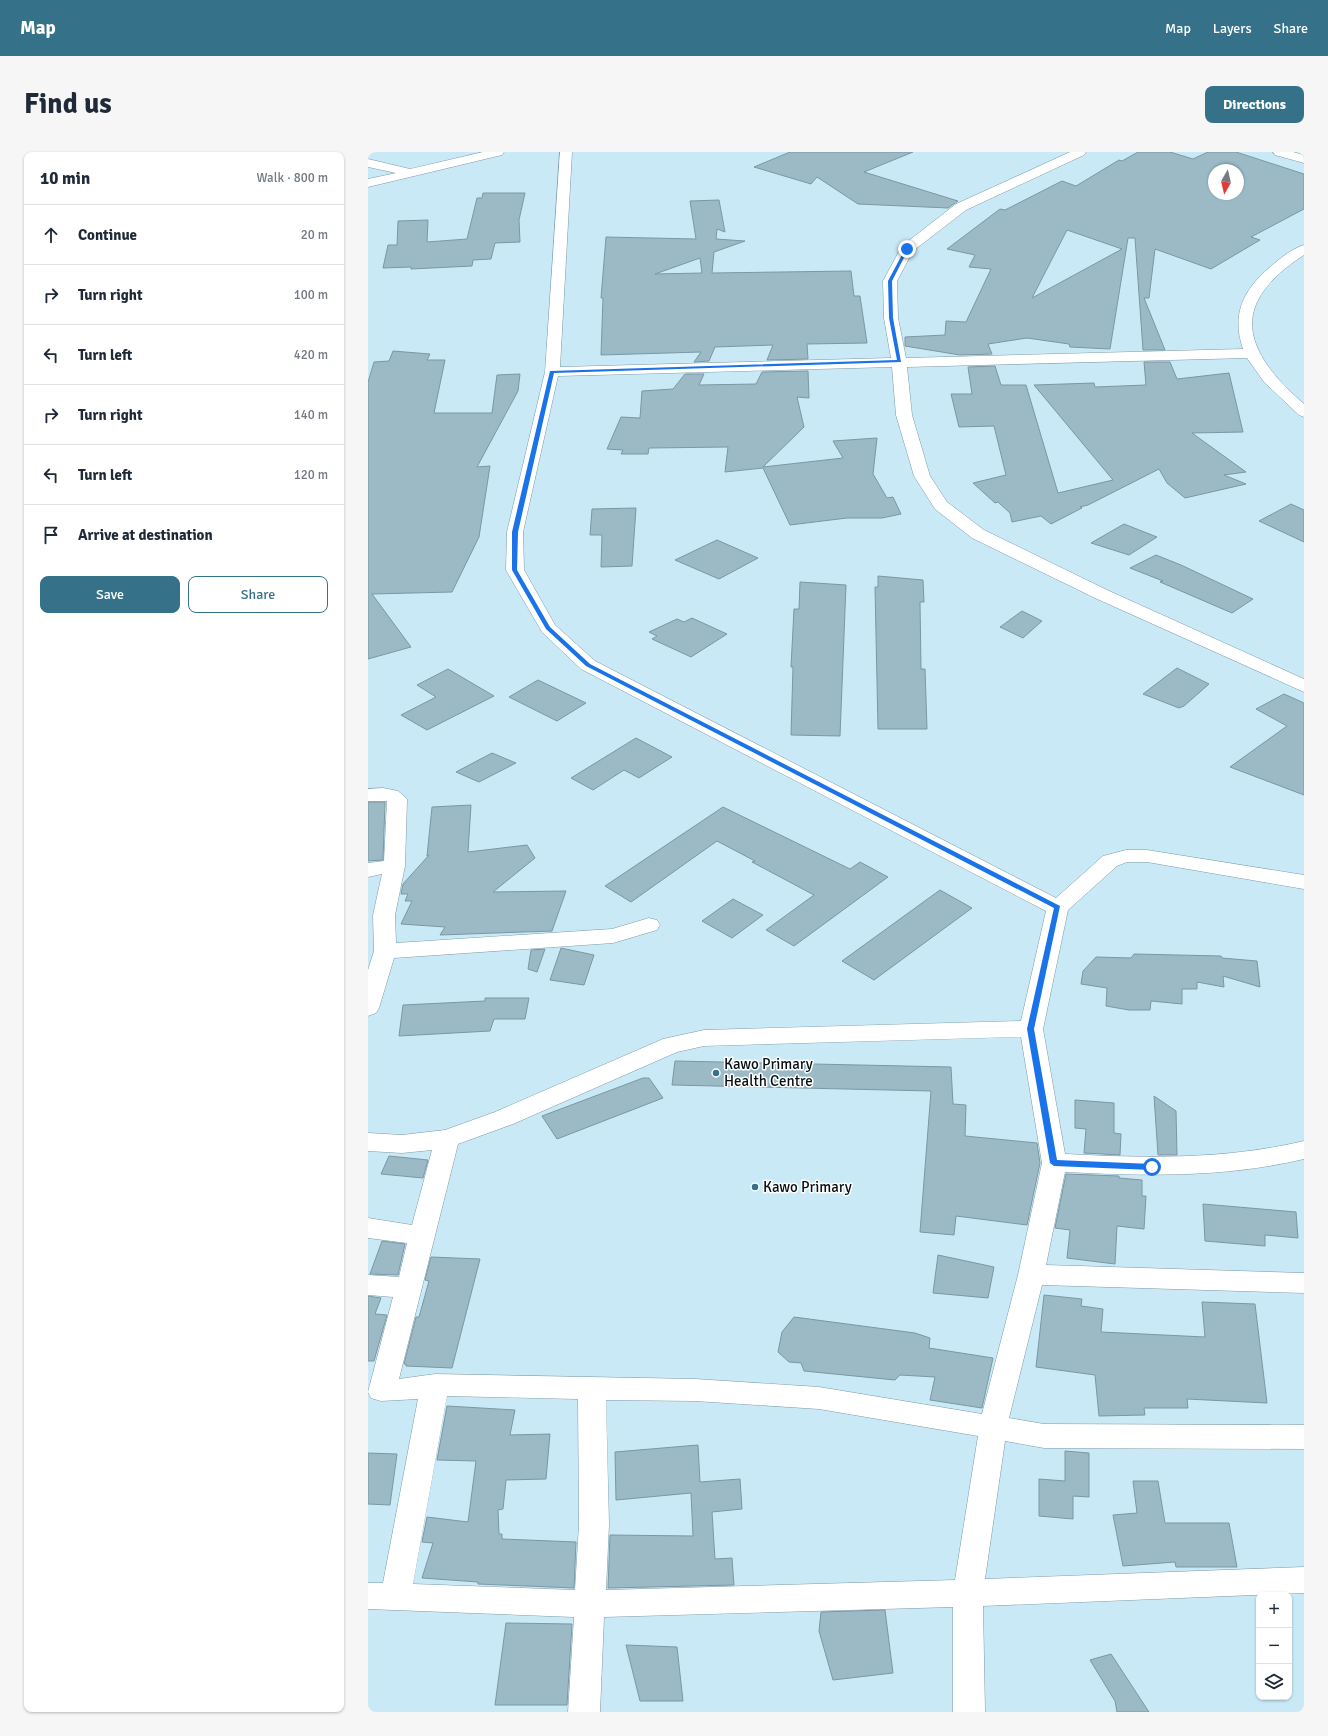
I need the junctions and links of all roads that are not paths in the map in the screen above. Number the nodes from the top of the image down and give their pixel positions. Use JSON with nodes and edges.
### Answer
{"nodes":[{"id":1,"x":498,"y":152,"type":"edge"},
{"id":2,"x":566,"y":152,"type":"edge"},
{"id":3,"x":1080,"y":152,"type":"edge"},
{"id":4,"x":1279,"y":152,"type":"edge"},
{"id":5,"x":1304,"y":159,"type":"edge"},
{"id":6,"x":368,"y":163,"type":"edge"},
{"id":7,"x":397,"y":169,"type":"junction"},
{"id":8,"x":368,"y":172,"type":"edge"},
{"id":9,"x":410,"y":172,"type":"junction"},
{"id":10,"x":368,"y":183,"type":"edge"},
{"id":11,"x":1304,"y":249,"type":"edge"},
{"id":12,"x":1251,"y":353,"type":"junction"},
{"id":13,"x":899,"y":361,"type":"junction"},
{"id":14,"x":552,"y":372,"type":"junction"},
{"id":15,"x":1304,"y":412,"type":"edge"},
{"id":16,"x":1304,"y":686,"type":"edge"},
{"id":17,"x":368,"y":795,"type":"edge"},
{"id":18,"x":394,"y":866,"type":"junction"},
{"id":19,"x":368,"y":870,"type":"edge"},
{"id":20,"x":1304,"y":882,"type":"edge"},
{"id":21,"x":1058,"y":908,"type":"junction"},
{"id":22,"x":649,"y":925,"type":"dead end"},
{"id":23,"x":385,"y":951,"type":"junction"},
{"id":24,"x":368,"y":1008,"type":"edge"},
{"id":25,"x":1031,"y":1029,"type":"junction"},
{"id":26,"x":447,"y":1138,"type":"junction"},
{"id":27,"x":368,"y":1142,"type":"edge"},
{"id":28,"x":1304,"y":1150,"type":"edge"},
{"id":29,"x":1054,"y":1163,"type":"junction"},
{"id":30,"x":368,"y":1228,"type":"edge"},
{"id":31,"x":423,"y":1236,"type":"junction"},
{"id":32,"x":1031,"y":1275,"type":"junction"},
{"id":33,"x":1304,"y":1283,"type":"edge"},
{"id":34,"x":368,"y":1285,"type":"edge"},
{"id":35,"x":409,"y":1288,"type":"junction"},
{"id":36,"x":435,"y":1386,"type":"junction"},
{"id":37,"x":592,"y":1389,"type":"junction"},
{"id":38,"x":374,"y":1390,"type":"edge"},
{"id":39,"x":993,"y":1428,"type":"junction"},
{"id":40,"x":1304,"y":1437,"type":"edge"},
{"id":41,"x":1304,"y":1580,"type":"edge"},
{"id":42,"x":968,"y":1593,"type":"junction"},
{"id":43,"x":382,"y":1596,"type":"edge"},
{"id":44,"x":589,"y":1604,"type":"junction"},
{"id":45,"x":584,"y":1712,"type":"edge"},
{"id":46,"x":969,"y":1712,"type":"edge"}],
"edges":[{"from":1,"to":9,"type":"street"},
{"from":2,"to":14,"type":"street"},
{"from":3,"to":13,"type":"street"},
{"from":4,"to":5,"type":"street"},
{"from":6,"to":7,"type":"street"},
{"from":7,"to":8,"type":"street"},
{"from":7,"to":9,"type":"street"},
{"from":9,"to":10,"type":"street"},
{"from":11,"to":12,"type":"street"},
{"from":12,"to":13,"type":"street"},
{"from":12,"to":15,"type":"street"},
{"from":13,"to":14,"type":"street"},
{"from":13,"to":16,"type":"street"},
{"from":14,"to":21,"type":"street"},
{"from":17,"to":18,"type":"street"},
{"from":18,"to":19,"type":"street"},
{"from":18,"to":23,"type":"street"},
{"from":20,"to":21,"type":"street"},
{"from":21,"to":25,"type":"street"},
{"from":22,"to":23,"type":"street"},
{"from":23,"to":24,"type":"street"},
{"from":25,"to":26,"type":"street"},
{"from":25,"to":29,"type":"street"},
{"from":26,"to":27,"type":"street"},
{"from":26,"to":31,"type":"street"},
{"from":28,"to":29,"type":"street"},
{"from":29,"to":32,"type":"street"},
{"from":30,"to":31,"type":"street"},
{"from":31,"to":35,"type":"street"},
{"from":32,"to":33,"type":"street"},
{"from":32,"to":39,"type":"street"},
{"from":34,"to":35,"type":"street"},
{"from":35,"to":38,"type":"street"},
{"from":36,"to":37,"type":"street"},
{"from":36,"to":38,"type":"street"},
{"from":36,"to":43,"type":"street"},
{"from":37,"to":39,"type":"street"},
{"from":37,"to":44,"type":"street"},
{"from":39,"to":40,"type":"street"},
{"from":39,"to":42,"type":"street"},
{"from":41,"to":42,"type":"street"},
{"from":42,"to":44,"type":"street"},
{"from":42,"to":46,"type":"street"},
{"from":43,"to":44,"type":"street"},
{"from":44,"to":45,"type":"street"}]}
